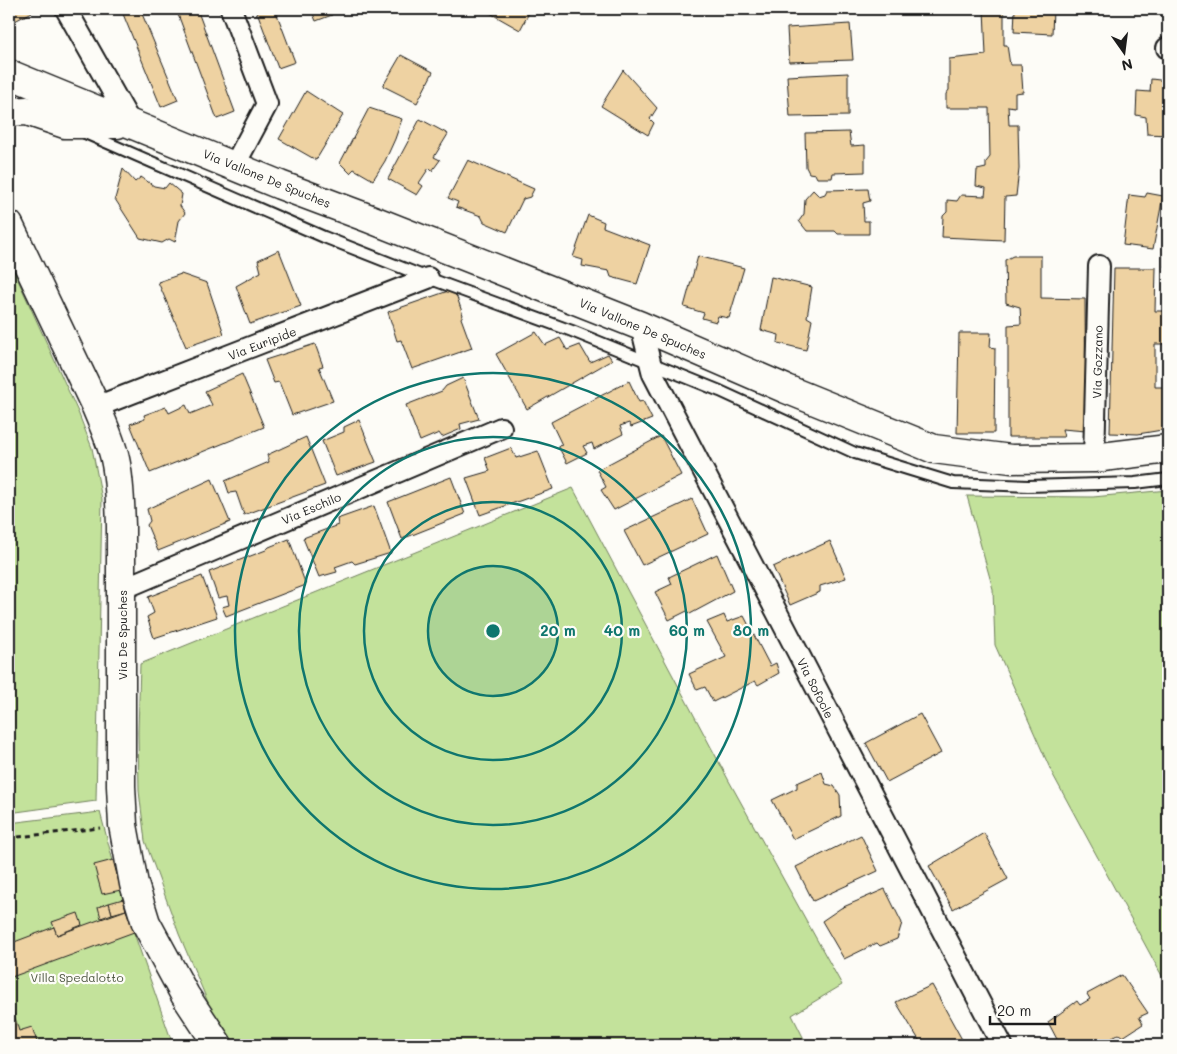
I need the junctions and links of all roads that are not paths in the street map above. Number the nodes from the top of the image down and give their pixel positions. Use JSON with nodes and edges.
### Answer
{"nodes":[{"id":1,"x":66,"y":9,"type":"edge"},
{"id":2,"x":231,"y":9,"type":"edge"},
{"id":3,"x":9,"y":74,"type":"edge"},
{"id":4,"x":9,"y":112,"type":"edge"},
{"id":5,"x":65,"y":124,"type":"junction"},
{"id":6,"x":131,"y":124,"type":"junction"},
{"id":7,"x":234,"y":166,"type":"junction"},
{"id":8,"x":9,"y":225,"type":"edge"},
{"id":9,"x":1099,"y":266,"type":"dead end"},
{"id":10,"x":428,"y":278,"type":"junction"},
{"id":11,"x":641,"y":326,"type":"junction"},
{"id":12,"x":650,"y":362,"type":"junction"},
{"id":13,"x":96,"y":407,"type":"junction"},
{"id":14,"x":501,"y":428,"type":"dead end"},
{"id":15,"x":1168,"y":449,"type":"edge"},
{"id":16,"x":1094,"y":458,"type":"junction"},
{"id":17,"x":1168,"y":479,"type":"edge"},
{"id":18,"x":122,"y":589,"type":"junction"},
{"id":19,"x":218,"y":1045,"type":"edge"},
{"id":20,"x":1002,"y":1045,"type":"edge"}],
"edges":[{"from":1,"to":6,"type":"street"},
{"from":2,"to":7,"type":"street"},
{"from":3,"to":6,"type":"street","name":"Via Vallone De Spuches"},
{"from":4,"to":5,"type":"street","name":"Via Vallone De Spuches"},
{"from":5,"to":6,"type":"street","name":"Via Vallone De Spuches"},
{"from":5,"to":10,"type":"lane"},
{"from":6,"to":7,"type":"street","name":"Via Vallone De Spuches"},
{"from":7,"to":11,"type":"street","name":"Via Vallone De Spuches"},
{"from":8,"to":13,"type":"street","name":"Via De Spuches"},
{"from":9,"to":16,"type":"street","name":"Via Gozzano"},
{"from":10,"to":12,"type":"lane"},
{"from":10,"to":13,"type":"street","name":"Via Euripide"},
{"from":11,"to":12,"type":"street","name":"Via Sofocle"},
{"from":11,"to":16,"type":"street","name":"Via Vallone De Spuches"},
{"from":12,"to":17,"type":"lane"},
{"from":12,"to":20,"type":"street","name":"Via Sofocle"},
{"from":13,"to":18,"type":"street","name":"Via De Spuches"},
{"from":14,"to":18,"type":"street","name":"Via Eschilo"},
{"from":15,"to":16,"type":"street","name":"Via Vallone De Spuches"},
{"from":18,"to":19,"type":"street","name":"Via De Spuches"}]}
